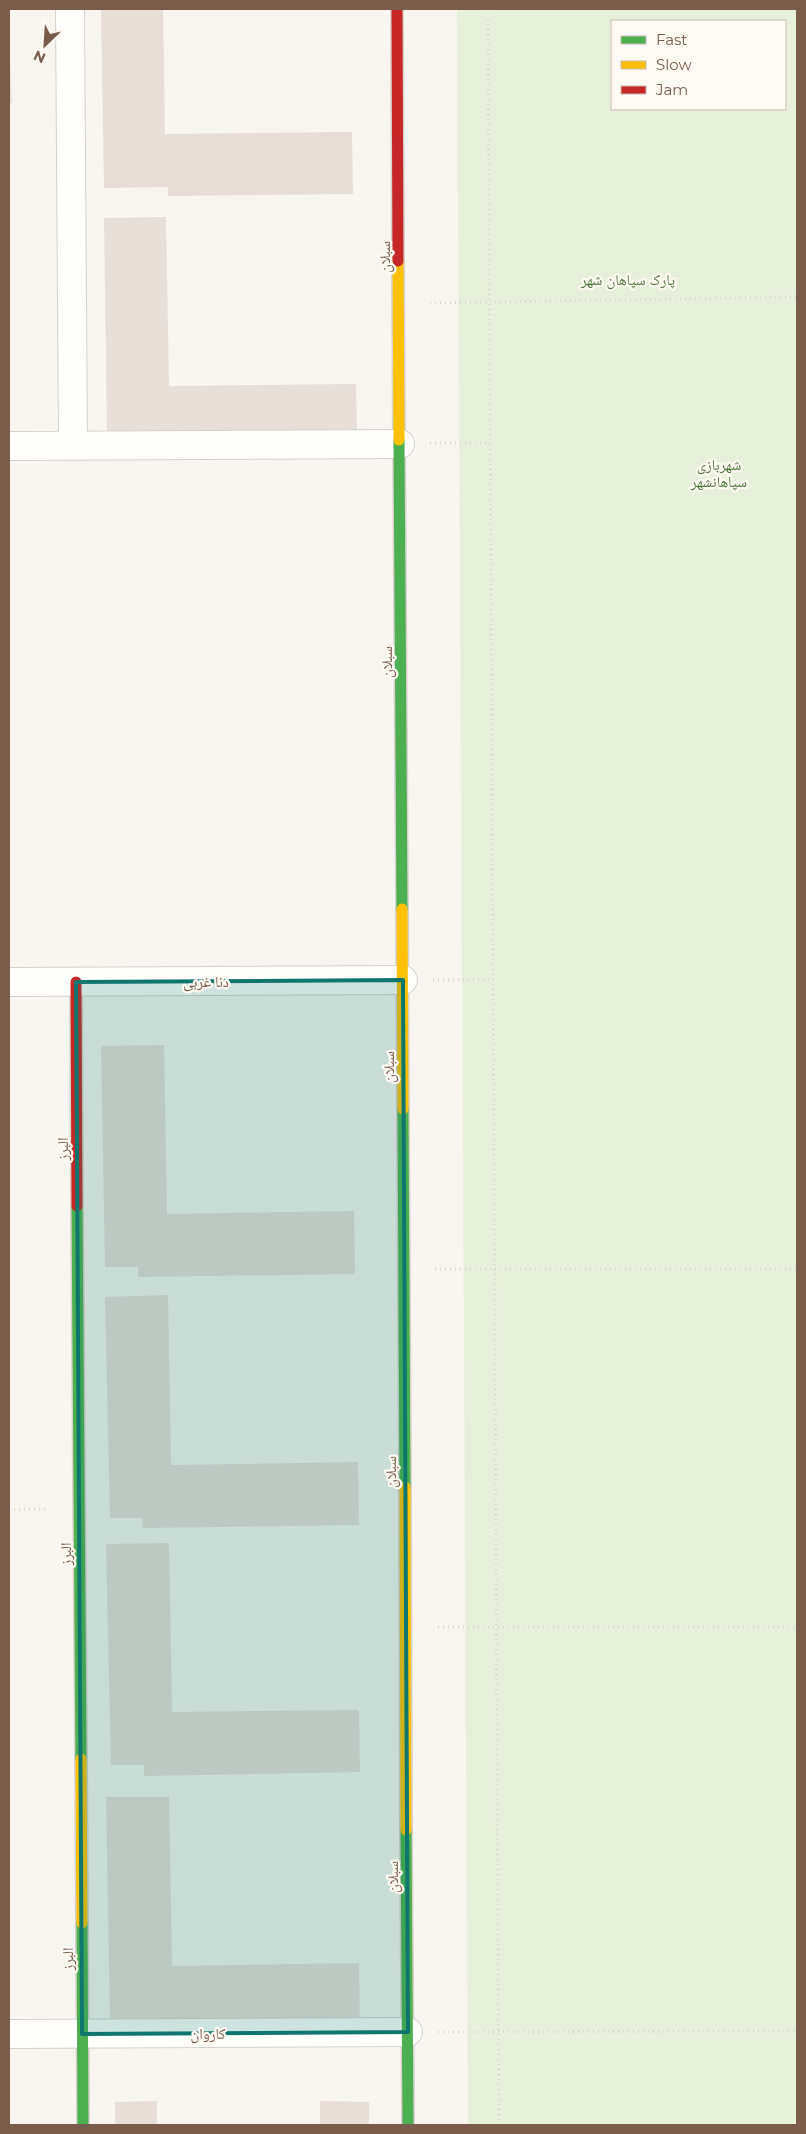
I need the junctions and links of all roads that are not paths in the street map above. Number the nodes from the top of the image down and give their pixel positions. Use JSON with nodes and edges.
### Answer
{"nodes":[{"id":1,"x":70,"y":9,"type":"edge"},
{"id":2,"x":397,"y":9,"type":"edge"},
{"id":3,"x":400,"y":444,"type":"junction"},
{"id":4,"x":9,"y":446,"type":"edge"},
{"id":5,"x":73,"y":446,"type":"junction"},
{"id":6,"x":402,"y":980,"type":"junction"},
{"id":7,"x":9,"y":982,"type":"edge"},
{"id":8,"x":76,"y":982,"type":"junction"},
{"id":9,"x":408,"y":2032,"type":"junction"},
{"id":10,"x":9,"y":2034,"type":"edge"},
{"id":11,"x":82,"y":2034,"type":"junction"},
{"id":12,"x":83,"y":2125,"type":"edge"},
{"id":13,"x":408,"y":2125,"type":"edge"}],
"edges":[{"from":1,"to":5,"type":"street"},
{"from":2,"to":3,"type":"street","name":"سبلان"},
{"from":3,"to":5,"type":"street"},
{"from":3,"to":6,"type":"street","name":"سبلان"},
{"from":4,"to":5,"type":"street"},
{"from":6,"to":8,"type":"street","name":"دنا غربی"},
{"from":6,"to":9,"type":"street","name":"سبلان"},
{"from":7,"to":8,"type":"street","name":"دنا غربی"},
{"from":8,"to":11,"type":"street","name":"البرز"},
{"from":9,"to":11,"type":"street","name":"کاروان"},
{"from":9,"to":13,"type":"street","name":"سبلان"},
{"from":10,"to":11,"type":"street","name":"کاروان"},
{"from":11,"to":12,"type":"street","name":"البرز"}]}
